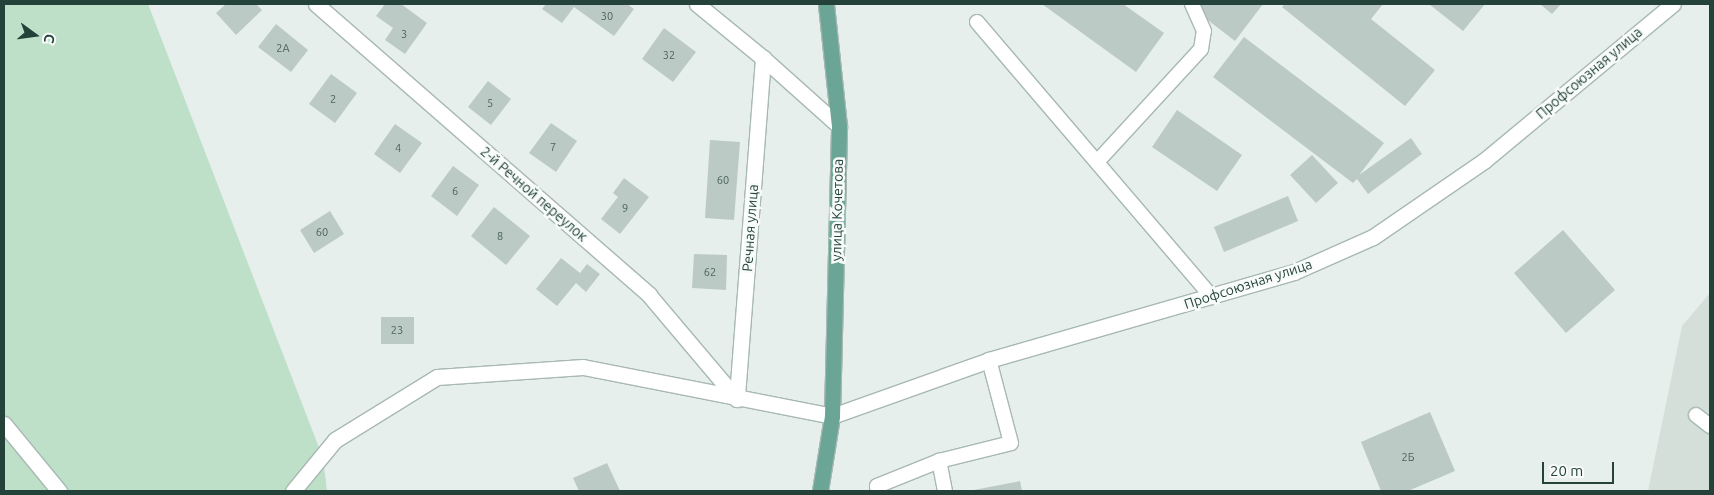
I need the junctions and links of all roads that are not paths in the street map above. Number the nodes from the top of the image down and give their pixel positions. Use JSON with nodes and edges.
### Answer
{"nodes":[{"id":1,"x":316,"y":4,"type":"edge"},
{"id":2,"x":697,"y":4,"type":"edge"},
{"id":3,"x":826,"y":4,"type":"edge"},
{"id":4,"x":1192,"y":4,"type":"edge"},
{"id":5,"x":1673,"y":4,"type":"edge"},
{"id":6,"x":977,"y":22,"type":"dead end"},
{"id":7,"x":763,"y":58,"type":"junction"},
{"id":8,"x":839,"y":126,"type":"junction"},
{"id":9,"x":1097,"y":162,"type":"junction"},
{"id":10,"x":1212,"y":297,"type":"junction"},
{"id":11,"x":989,"y":360,"type":"junction"},
{"id":12,"x":737,"y":399,"type":"junction"},
{"id":13,"x":1696,"y":415,"type":"dead end"},
{"id":14,"x":832,"y":416,"type":"junction"},
{"id":15,"x":1710,"y":426,"type":"edge"},
{"id":16,"x":4,"y":427,"type":"edge"},
{"id":17,"x":939,"y":461,"type":"junction"},
{"id":18,"x":59,"y":491,"type":"edge"},
{"id":19,"x":292,"y":491,"type":"edge"},
{"id":20,"x":820,"y":491,"type":"edge"},
{"id":21,"x":878,"y":491,"type":"edge"},
{"id":22,"x":945,"y":491,"type":"edge"}],
"edges":[{"from":1,"to":12,"type":"street","name":"2-й Речной переулок"},
{"from":2,"to":7,"type":"street"},
{"from":3,"to":8,"type":"main road","name":"улица Кочетова"},
{"from":4,"to":9,"type":"lane"},
{"from":5,"to":10,"type":"street","name":"Профсоюзная улица"},
{"from":6,"to":9,"type":"lane"},
{"from":7,"to":8,"type":"street"},
{"from":7,"to":12,"type":"street","name":"Речная улица"},
{"from":8,"to":14,"type":"main road","name":"улица Кочетова"},
{"from":9,"to":10,"type":"lane"},
{"from":10,"to":11,"type":"street","name":"Профсоюзная улица"},
{"from":11,"to":14,"type":"street","name":"Профсоюзная улица"},
{"from":11,"to":17,"type":"lane"},
{"from":12,"to":14,"type":"street"},
{"from":12,"to":19,"type":"street"},
{"from":13,"to":15,"type":"lane"},
{"from":14,"to":20,"type":"main road"},
{"from":16,"to":18,"type":"street"},
{"from":17,"to":21,"type":"lane"},
{"from":17,"to":22,"type":"lane"}]}
